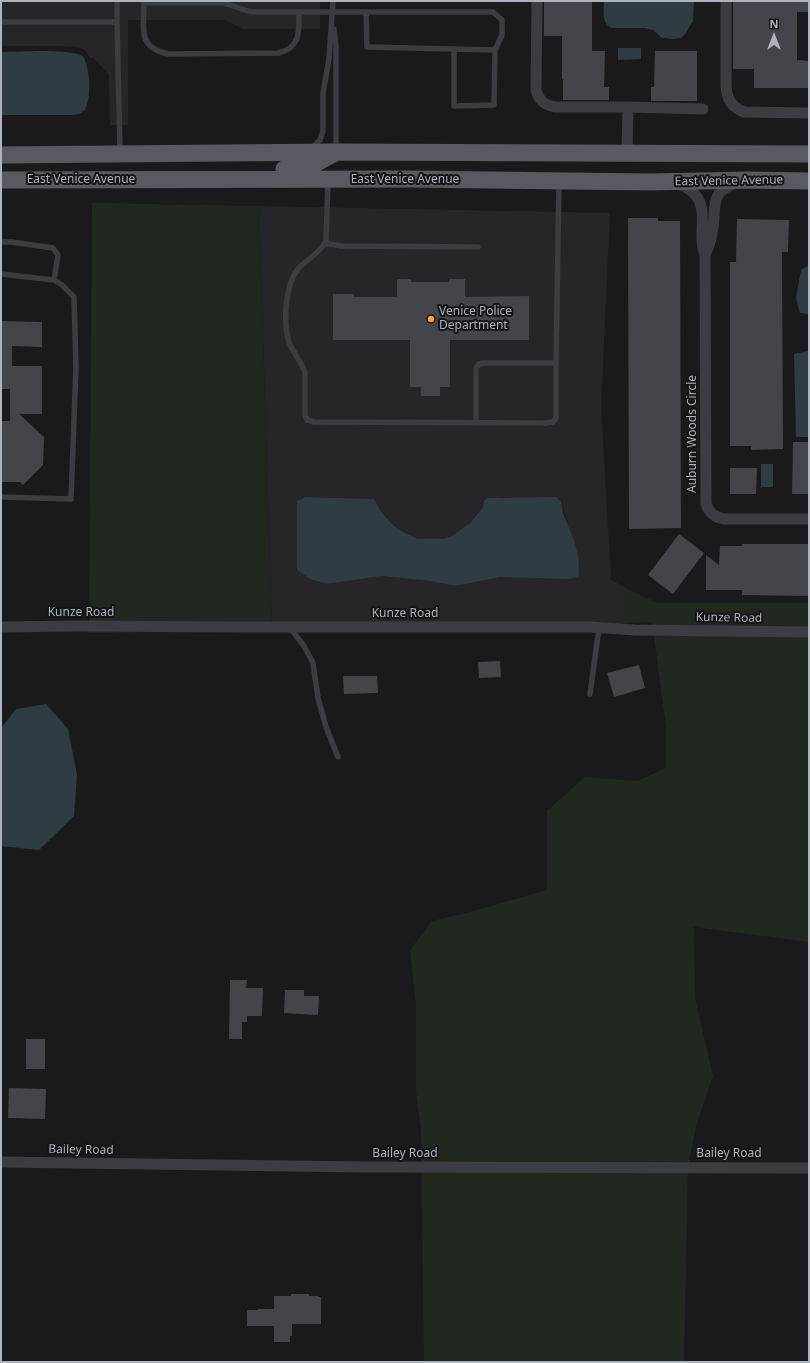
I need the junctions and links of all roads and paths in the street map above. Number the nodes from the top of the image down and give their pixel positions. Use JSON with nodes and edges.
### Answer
{"nodes":[{"id":1,"x":116,"y":1,"type":"edge"},
{"id":2,"x":333,"y":1,"type":"edge"},
{"id":3,"x":537,"y":1,"type":"edge"},
{"id":4,"x":726,"y":1,"type":"edge"},
{"id":5,"x":299,"y":12,"type":"junction"},
{"id":6,"x":333,"y":12,"type":"junction"},
{"id":7,"x":366,"y":12,"type":"junction"},
{"id":8,"x":1,"y":22,"type":"edge"},
{"id":9,"x":117,"y":22,"type":"junction"},
{"id":10,"x":454,"y":50,"type":"junction"},
{"id":11,"x":495,"y":50,"type":"junction"},
{"id":12,"x":628,"y":107,"type":"junction"},
{"id":13,"x":703,"y":109,"type":"dead end"},
{"id":14,"x":809,"y":113,"type":"edge"},
{"id":15,"x":336,"y":152,"type":"junction"},
{"id":16,"x":287,"y":153,"type":"junction"},
{"id":17,"x":1,"y":154,"type":"edge"},
{"id":18,"x":120,"y":154,"type":"junction"},
{"id":19,"x":627,"y":154,"type":"junction"},
{"id":20,"x":809,"y":154,"type":"edge"},
{"id":21,"x":1,"y":180,"type":"edge"},
{"id":22,"x":117,"y":180,"type":"junction"},
{"id":23,"x":328,"y":180,"type":"junction"},
{"id":24,"x":747,"y":180,"type":"junction"},
{"id":25,"x":559,"y":181,"type":"junction"},
{"id":26,"x":809,"y":181,"type":"edge"},
{"id":27,"x":650,"y":182,"type":"junction"},
{"id":28,"x":1,"y":242,"type":"edge"},
{"id":29,"x":326,"y":244,"type":"junction"},
{"id":30,"x":478,"y":247,"type":"dead end"},
{"id":31,"x":705,"y":255,"type":"junction"},
{"id":32,"x":1,"y":274,"type":"edge"},
{"id":33,"x":54,"y":280,"type":"junction"},
{"id":34,"x":556,"y":363,"type":"junction"},
{"id":35,"x":476,"y":422,"type":"junction"},
{"id":36,"x":1,"y":497,"type":"edge"},
{"id":37,"x":809,"y":519,"type":"edge"},
{"id":38,"x":1,"y":627,"type":"edge"},
{"id":39,"x":290,"y":627,"type":"junction"},
{"id":40,"x":599,"y":628,"type":"junction"},
{"id":41,"x":809,"y":632,"type":"edge"},
{"id":42,"x":590,"y":694,"type":"dead end"},
{"id":43,"x":338,"y":757,"type":"dead end"},
{"id":44,"x":1,"y":1162,"type":"edge"},
{"id":45,"x":809,"y":1168,"type":"edge"}],
"edges":[{"from":1,"to":9,"type":"lane"},
{"from":2,"to":6,"type":"lane"},
{"from":3,"to":12,"type":"street"},
{"from":4,"to":14,"type":"street"},
{"from":5,"to":5,"type":"lane"},
{"from":5,"to":6,"type":"lane"},
{"from":6,"to":7,"type":"lane"},
{"from":6,"to":15,"type":"lane"},
{"from":6,"to":16,"type":"lane"},
{"from":7,"to":10,"type":"lane"},
{"from":7,"to":11,"type":"lane"},
{"from":8,"to":9,"type":"lane"},
{"from":9,"to":18,"type":"lane"},
{"from":10,"to":11,"type":"lane"},
{"from":10,"to":11,"type":"lane"},
{"from":12,"to":13,"type":"street"},
{"from":12,"to":19,"type":"street"},
{"from":15,"to":16,"type":"main road"},
{"from":15,"to":19,"type":"main road"},
{"from":15,"to":22,"type":"main road"},
{"from":16,"to":18,"type":"main road"},
{"from":17,"to":18,"type":"main road"},
{"from":19,"to":20,"type":"main road"},
{"from":21,"to":22,"type":"main road","name":"East Venice Avenue"},
{"from":22,"to":23,"type":"main road","name":"East Venice Avenue"},
{"from":23,"to":25,"type":"main road","name":"East Venice Avenue"},
{"from":23,"to":29,"type":"lane"},
{"from":24,"to":26,"type":"main road","name":"East Venice Avenue"},
{"from":24,"to":27,"type":"main road","name":"East Venice Avenue"},
{"from":24,"to":31,"type":"street","name":"Auburn Woods Circle"},
{"from":25,"to":27,"type":"main road","name":"East Venice Avenue"},
{"from":25,"to":34,"type":"lane"},
{"from":27,"to":31,"type":"street","name":"Auburn Woods Circle"},
{"from":28,"to":33,"type":"lane"},
{"from":29,"to":30,"type":"lane"},
{"from":29,"to":35,"type":"lane"},
{"from":31,"to":37,"type":"street","name":"Auburn Woods Circle"},
{"from":32,"to":33,"type":"lane"},
{"from":33,"to":36,"type":"lane"},
{"from":34,"to":35,"type":"lane"},
{"from":34,"to":35,"type":"lane"},
{"from":38,"to":39,"type":"street","name":"Kunze Road"},
{"from":39,"to":40,"type":"street","name":"Kunze Road"},
{"from":39,"to":43,"type":"lane"},
{"from":40,"to":41,"type":"street","name":"Kunze Road"},
{"from":40,"to":42,"type":"lane"},
{"from":44,"to":45,"type":"street","name":"Bailey Road"}]}
